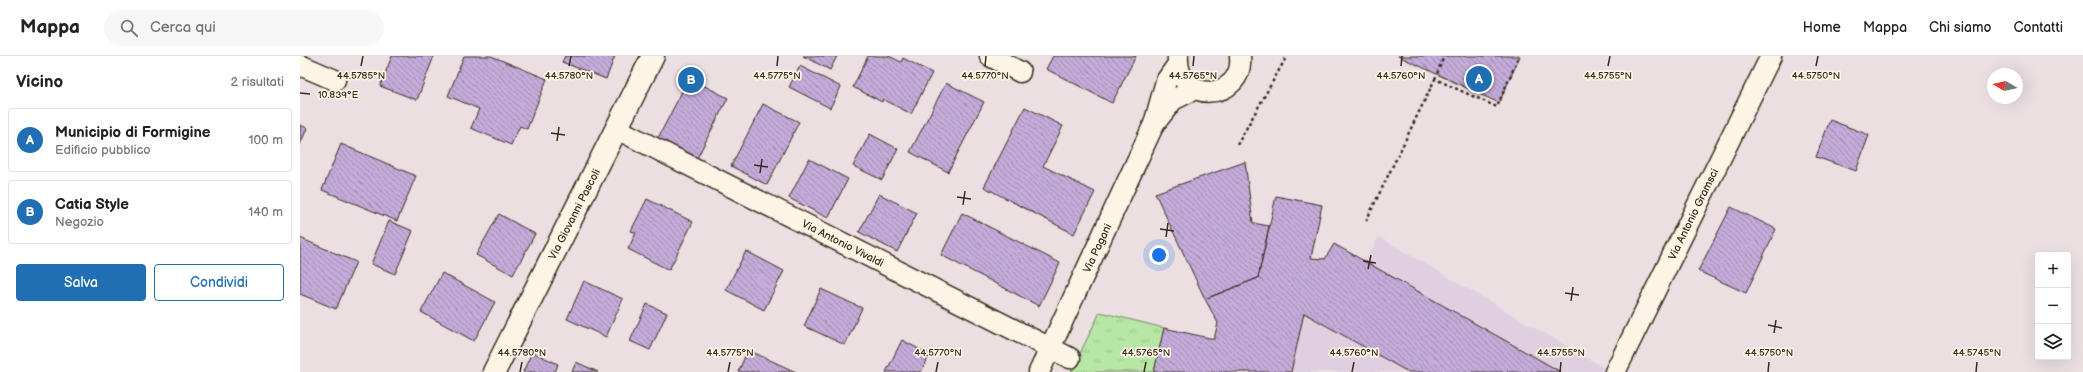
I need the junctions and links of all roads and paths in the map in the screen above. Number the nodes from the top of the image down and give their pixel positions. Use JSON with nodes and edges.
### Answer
{"nodes":[{"id":1,"x":654,"y":56,"type":"edge"},
{"id":2,"x":990,"y":56,"type":"edge"},
{"id":3,"x":1240,"y":56,"type":"edge"},
{"id":4,"x":1287,"y":56,"type":"edge"},
{"id":5,"x":1444,"y":56,"type":"edge"},
{"id":6,"x":1519,"y":56,"type":"edge"},
{"id":7,"x":1771,"y":56,"type":"edge"},
{"id":8,"x":1178,"y":60,"type":"edge"},
{"id":9,"x":300,"y":65,"type":"edge"},
{"id":10,"x":1020,"y":72,"type":"dead end"},
{"id":11,"x":1435,"y":79,"type":"junction"},
{"id":12,"x":335,"y":80,"type":"dead end"},
{"id":13,"x":1195,"y":89,"type":"junction"},
{"id":14,"x":1154,"y":124,"type":"junction"},
{"id":15,"x":617,"y":129,"type":"junction"},
{"id":16,"x":1237,"y":146,"type":"dead end"},
{"id":17,"x":1366,"y":221,"type":"dead end"},
{"id":18,"x":1049,"y":348,"type":"junction"},
{"id":19,"x":1070,"y":358,"type":"dead end"},
{"id":20,"x":494,"y":372,"type":"edge"},
{"id":21,"x":1039,"y":372,"type":"edge"},
{"id":22,"x":1615,"y":372,"type":"edge"}],
"edges":[{"from":1,"to":15,"type":"street","name":"Via Giovanni Pascoli"},
{"from":2,"to":10,"type":"street"},
{"from":3,"to":13,"type":"street"},
{"from":4,"to":16,"type":"path"},
{"from":5,"to":11,"type":"path"},
{"from":6,"to":11,"type":"path"},
{"from":7,"to":22,"type":"street","name":"Via Antonio Gramsci"},
{"from":8,"to":13,"type":"street"},
{"from":8,"to":14,"type":"street"},
{"from":9,"to":12,"type":"street"},
{"from":11,"to":17,"type":"path"},
{"from":13,"to":14,"type":"street"},
{"from":14,"to":18,"type":"street","name":"Via Pagani"},
{"from":15,"to":18,"type":"street","name":"Via Antonio Vivaldi"},
{"from":15,"to":20,"type":"street","name":"Via Giovanni Pascoli"},
{"from":18,"to":19,"type":"street","name":"Via Antonio Vivaldi"},
{"from":18,"to":21,"type":"street","name":"Via Pagani"}]}
